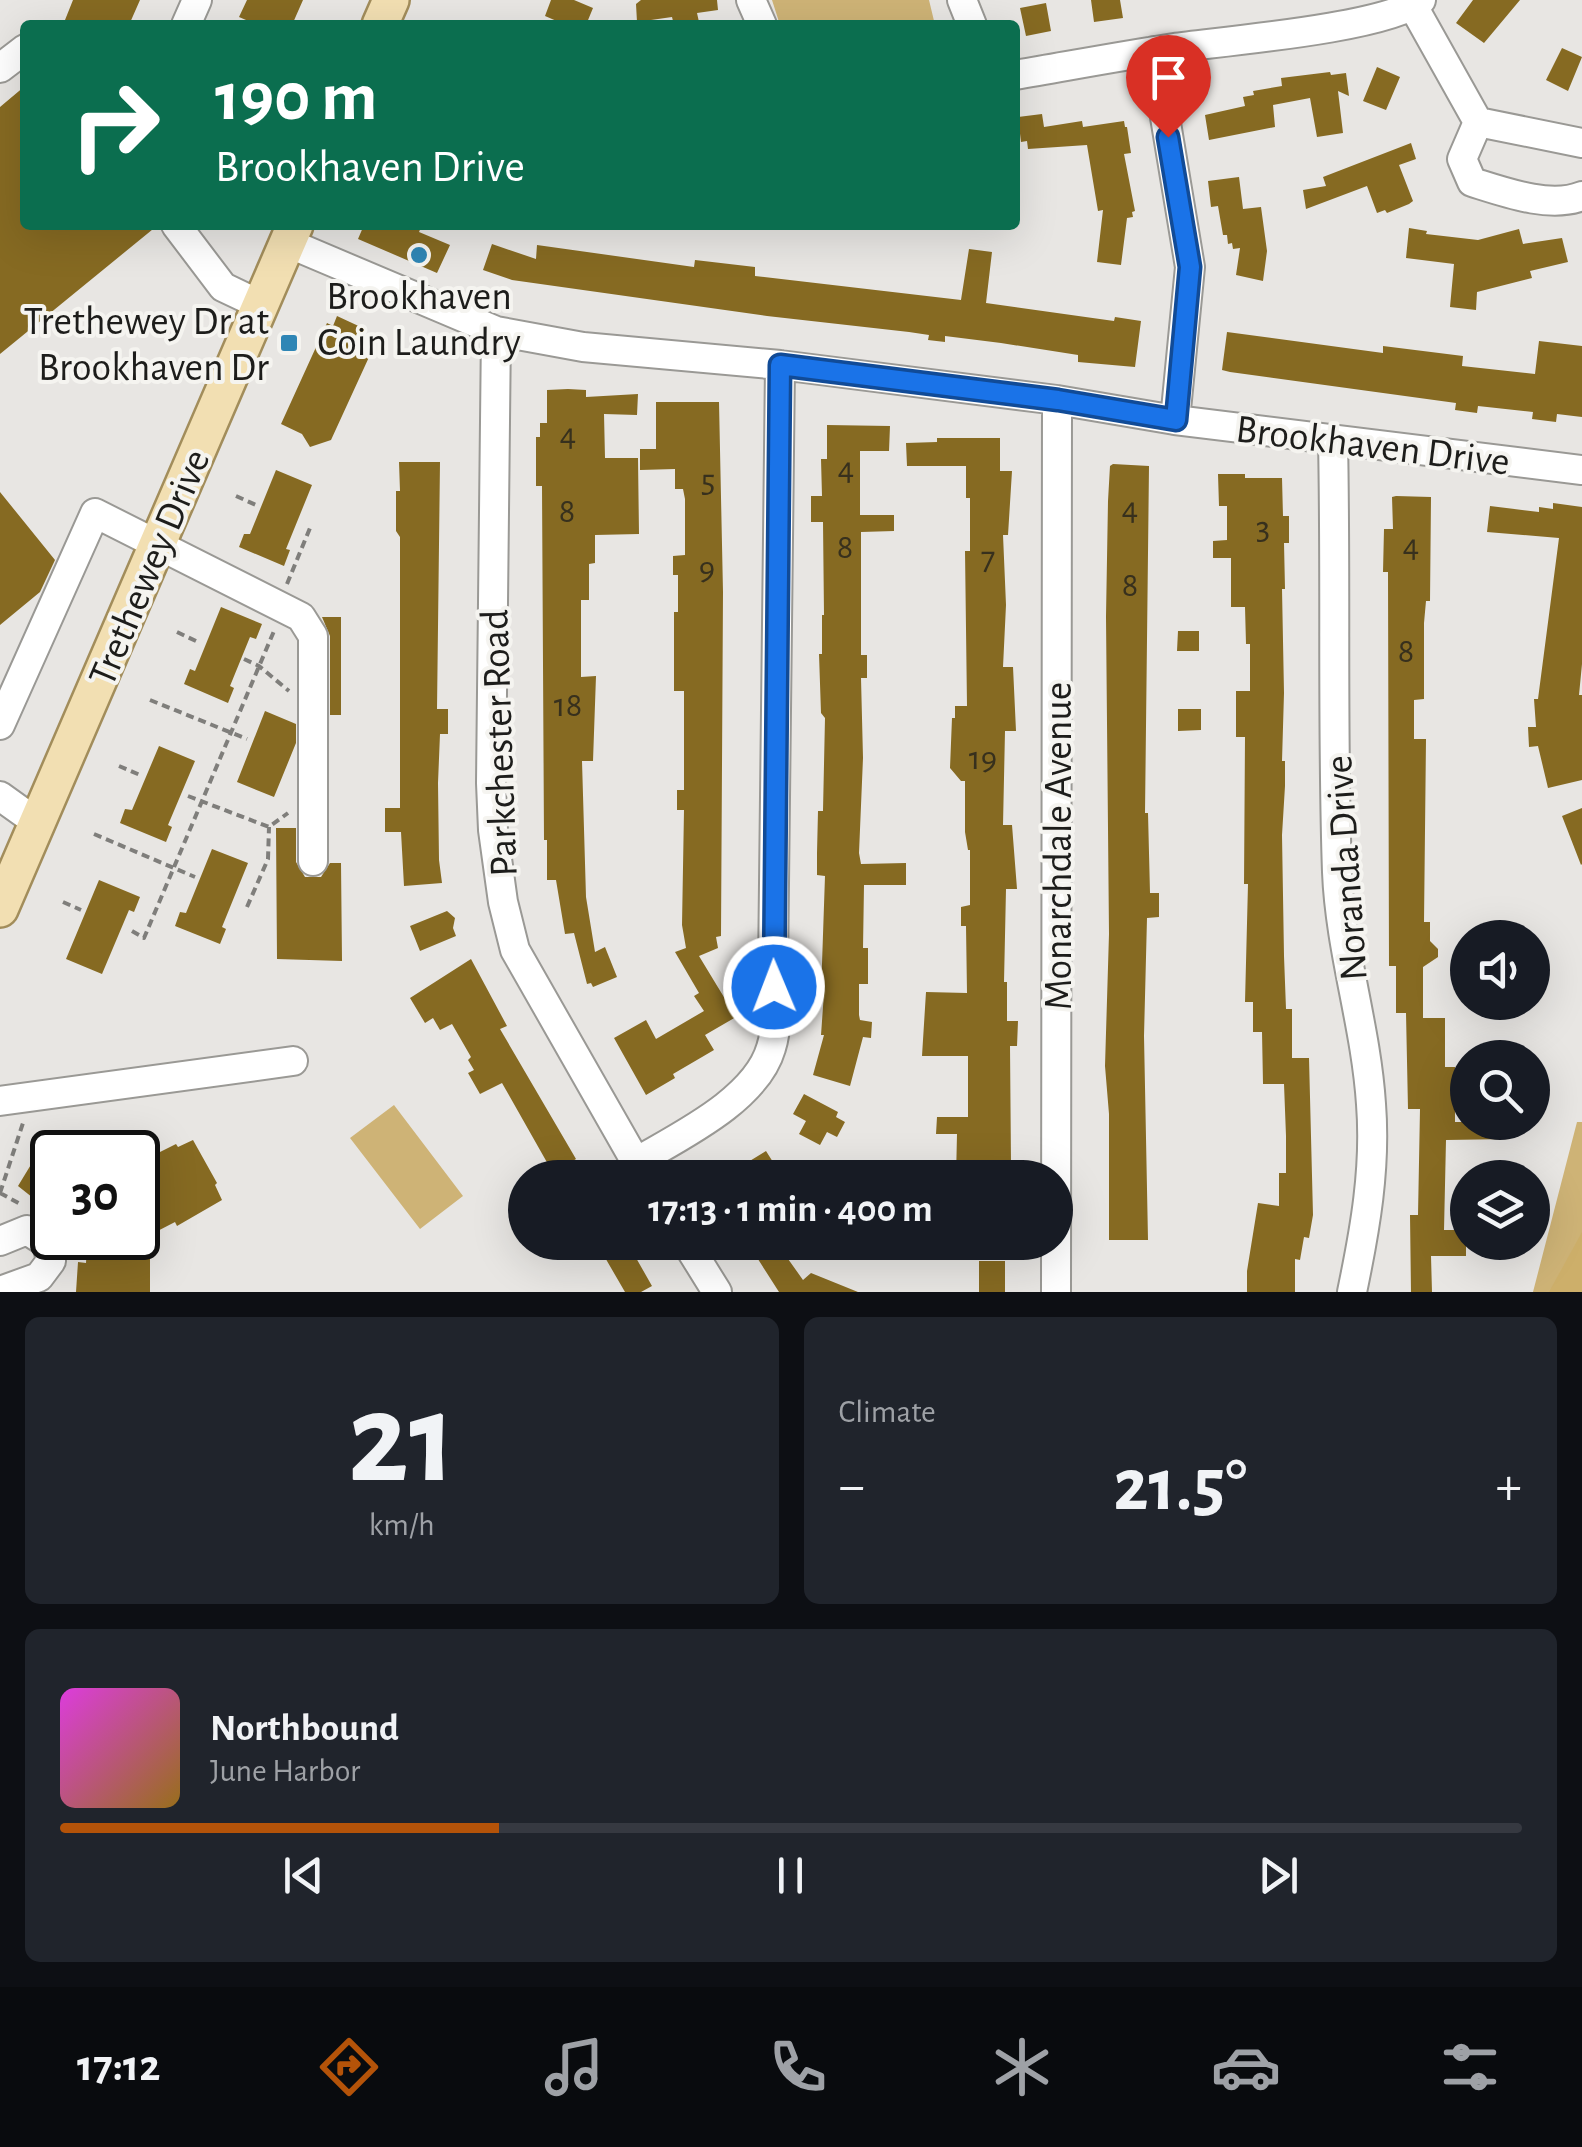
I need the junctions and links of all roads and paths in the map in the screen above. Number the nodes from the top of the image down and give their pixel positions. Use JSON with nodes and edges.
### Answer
{"nodes":[{"id":1,"x":1417,"y":3,"type":"edge"},
{"id":2,"x":1154,"y":51,"type":"junction"},
{"id":3,"x":20,"y":53,"type":"edge"},
{"id":4,"x":0,"y":68,"type":"edge"},
{"id":5,"x":1020,"y":73,"type":"edge"},
{"id":6,"x":1478,"y":122,"type":"junction"},
{"id":7,"x":1582,"y":143,"type":"edge"},
{"id":8,"x":1582,"y":196,"type":"edge"},
{"id":9,"x":180,"y":230,"type":"edge"},
{"id":10,"x":291,"y":234,"type":"edge"},
{"id":11,"x":261,"y":305,"type":"junction"},
{"id":12,"x":496,"y":332,"type":"junction"},
{"id":13,"x":780,"y":365,"type":"junction"},
{"id":14,"x":1058,"y":400,"type":"junction"},
{"id":15,"x":1176,"y":420,"type":"junction"},
{"id":16,"x":1334,"y":440,"type":"junction"},
{"id":17,"x":1582,"y":470,"type":"edge"},
{"id":18,"x":236,"y":496,"type":"dead end"},
{"id":19,"x":256,"y":505,"type":"dead end"},
{"id":20,"x":310,"y":528,"type":"dead end"},
{"id":21,"x":158,"y":544,"type":"junction"},
{"id":22,"x":284,"y":608,"type":"junction"},
{"id":23,"x":177,"y":632,"type":"dead end"},
{"id":24,"x":198,"y":642,"type":"dead end"},
{"id":25,"x":244,"y":659,"type":"dead end"},
{"id":26,"x":259,"y":666,"type":"junction"},
{"id":27,"x":150,"y":700,"type":"dead end"},
{"id":28,"x":313,"y":711,"type":"junction"},
{"id":29,"x":0,"y":725,"type":"edge"},
{"id":30,"x":231,"y":732,"type":"junction"},
{"id":31,"x":247,"y":739,"type":"dead end"},
{"id":32,"x":119,"y":766,"type":"dead end"},
{"id":33,"x":140,"y":775,"type":"dead end"},
{"id":34,"x":0,"y":796,"type":"edge"},
{"id":35,"x":188,"y":796,"type":"dead end"},
{"id":36,"x":313,"y":796,"type":"junction"},
{"id":37,"x":202,"y":801,"type":"junction"},
{"id":38,"x":38,"y":824,"type":"junction"},
{"id":39,"x":269,"y":827,"type":"junction"},
{"id":40,"x":94,"y":834,"type":"dead end"},
{"id":41,"x":313,"y":861,"type":"dead end"},
{"id":42,"x":173,"y":868,"type":"junction"},
{"id":43,"x":195,"y":877,"type":"dead end"},
{"id":44,"x":63,"y":902,"type":"dead end"},
{"id":45,"x":246,"y":907,"type":"dead end"},
{"id":46,"x":0,"y":909,"type":"edge"},
{"id":47,"x":81,"y":910,"type":"dead end"},
{"id":48,"x":132,"y":932,"type":"dead end"},
{"id":49,"x":294,"y":1061,"type":"dead end"},
{"id":50,"x":29,"y":1099,"type":"junction"},
{"id":51,"x":0,"y":1101,"type":"edge"},
{"id":52,"x":635,"y":1160,"type":"edge"},
{"id":53,"x":654,"y":1160,"type":"edge"},
{"id":54,"x":0,"y":1193,"type":"edge"},
{"id":55,"x":0,"y":1241,"type":"edge"},
{"id":56,"x":697,"y":1260,"type":"edge"},
{"id":57,"x":0,"y":1291,"type":"edge"},
{"id":58,"x":717,"y":1292,"type":"edge"},
{"id":59,"x":1056,"y":1292,"type":"edge"},
{"id":60,"x":1352,"y":1292,"type":"edge"}],
"edges":[{"from":1,"to":2,"type":"street"},
{"from":1,"to":6,"type":"street"},
{"from":2,"to":5,"type":"street"},
{"from":2,"to":15,"type":"street"},
{"from":3,"to":4,"type":"street"},
{"from":6,"to":7,"type":"street"},
{"from":6,"to":8,"type":"street"},
{"from":9,"to":11,"type":"street"},
{"from":10,"to":11,"type":"main road","name":"Trethewey Drive"},
{"from":10,"to":12,"type":"street","name":"Brookhaven Drive"},
{"from":11,"to":21,"type":"main road","name":"Trethewey Drive"},
{"from":12,"to":13,"type":"street","name":"Brookhaven Drive"},
{"from":12,"to":52,"type":"street","name":"Parkchester Road"},
{"from":13,"to":14,"type":"street","name":"Brookhaven Drive"},
{"from":13,"to":53,"type":"street"},
{"from":14,"to":15,"type":"street","name":"Brookhaven Drive"},
{"from":14,"to":59,"type":"street","name":"Monarchdale Avenue"},
{"from":15,"to":16,"type":"street","name":"Brookhaven Drive"},
{"from":16,"to":17,"type":"street","name":"Brookhaven Drive"},
{"from":16,"to":60,"type":"street","name":"Noranda Drive"},
{"from":18,"to":19,"type":"path"},
{"from":20,"to":22,"type":"path"},
{"from":21,"to":22,"type":"street"},
{"from":21,"to":29,"type":"street"},
{"from":21,"to":38,"type":"main road","name":"Trethewey Drive"},
{"from":22,"to":26,"type":"path"},
{"from":22,"to":28,"type":"street"},
{"from":23,"to":24,"type":"path"},
{"from":25,"to":26,"type":"path"},
{"from":26,"to":28,"type":"path"},
{"from":26,"to":30,"type":"path"},
{"from":27,"to":30,"type":"path"},
{"from":28,"to":36,"type":"street"},
{"from":30,"to":31,"type":"path"},
{"from":30,"to":37,"type":"path"},
{"from":32,"to":33,"type":"path"},
{"from":34,"to":38,"type":"street"},
{"from":35,"to":37,"type":"path"},
{"from":36,"to":39,"type":"path"},
{"from":36,"to":41,"type":"street"},
{"from":37,"to":39,"type":"path"},
{"from":37,"to":42,"type":"path"},
{"from":38,"to":46,"type":"main road","name":"Trethewey Drive"},
{"from":39,"to":45,"type":"path"},
{"from":40,"to":42,"type":"path"},
{"from":42,"to":43,"type":"path"},
{"from":42,"to":48,"type":"path"},
{"from":44,"to":47,"type":"path"},
{"from":49,"to":50,"type":"street"},
{"from":50,"to":51,"type":"street"},
{"from":50,"to":54,"type":"path"},
{"from":55,"to":57,"type":"street"},
{"from":56,"to":58,"type":"street"}]}
